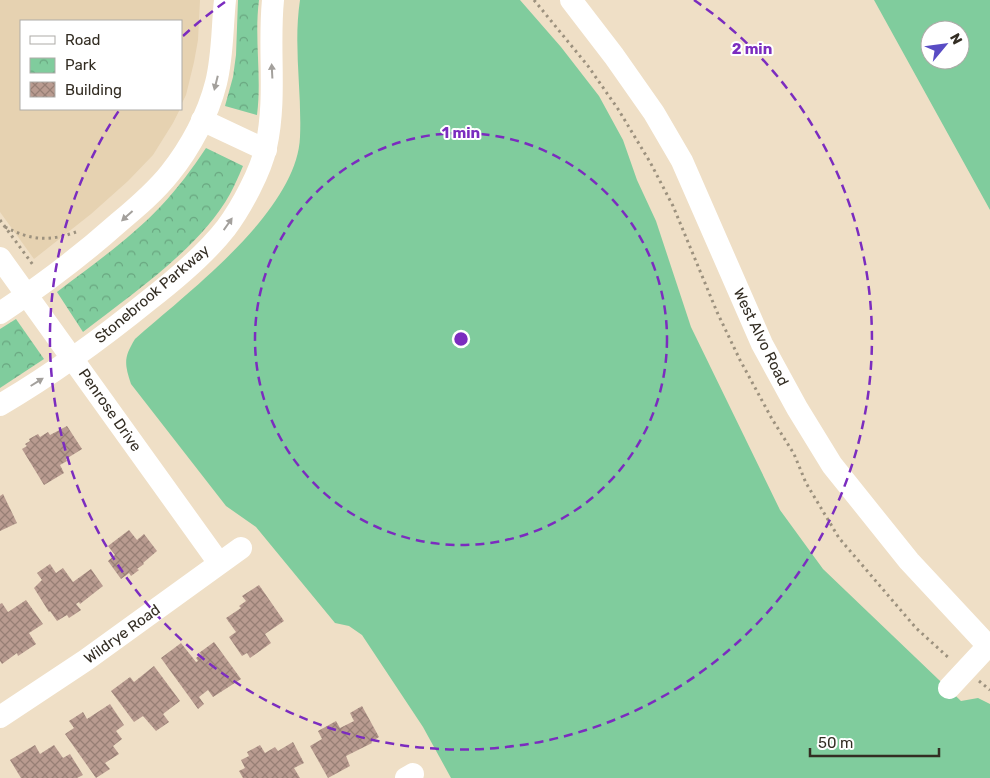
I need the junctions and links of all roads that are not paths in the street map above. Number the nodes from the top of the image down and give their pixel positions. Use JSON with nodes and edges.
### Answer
{"nodes":[{"id":1,"x":225,"y":0,"type":"edge"},
{"id":2,"x":273,"y":0,"type":"edge"},
{"id":3,"x":571,"y":0,"type":"edge"},
{"id":4,"x":202,"y":120,"type":"junction"},
{"id":5,"x":266,"y":150,"type":"junction"},
{"id":6,"x":0,"y":258,"type":"edge"},
{"id":7,"x":26,"y":295,"type":"junction"},
{"id":8,"x":0,"y":313,"type":"edge"},
{"id":9,"x":73,"y":359,"type":"junction"},
{"id":10,"x":0,"y":405,"type":"edge"},
{"id":11,"x":241,"y":548,"type":"dead end"},
{"id":12,"x":219,"y":563,"type":"junction"},
{"id":13,"x":989,"y":647,"type":"edge"},
{"id":14,"x":949,"y":688,"type":"dead end"},
{"id":15,"x":0,"y":717,"type":"edge"}],
"edges":[{"from":1,"to":4,"type":"street","one_way":true},
{"from":5,"to":2,"type":"street","name":"Stonebrook Parkway","one_way":true},
{"from":3,"to":13,"type":"street","name":"West Alvo Road"},
{"from":4,"to":5,"type":"street"},
{"from":4,"to":7,"type":"street","one_way":true},
{"from":9,"to":5,"type":"street","name":"Stonebrook Parkway","one_way":true},
{"from":6,"to":7,"type":"street","name":"Penrose Drive"},
{"from":7,"to":8,"type":"street"},
{"from":7,"to":9,"type":"street","name":"Penrose Drive"},
{"from":10,"to":9,"type":"street","name":"Stonebrook Parkway","one_way":true},
{"from":9,"to":12,"type":"street","name":"Penrose Drive"},
{"from":11,"to":12,"type":"street","name":"Wildrye Road"},
{"from":12,"to":15,"type":"street","name":"Wildrye Road"},
{"from":13,"to":14,"type":"street"}]}
